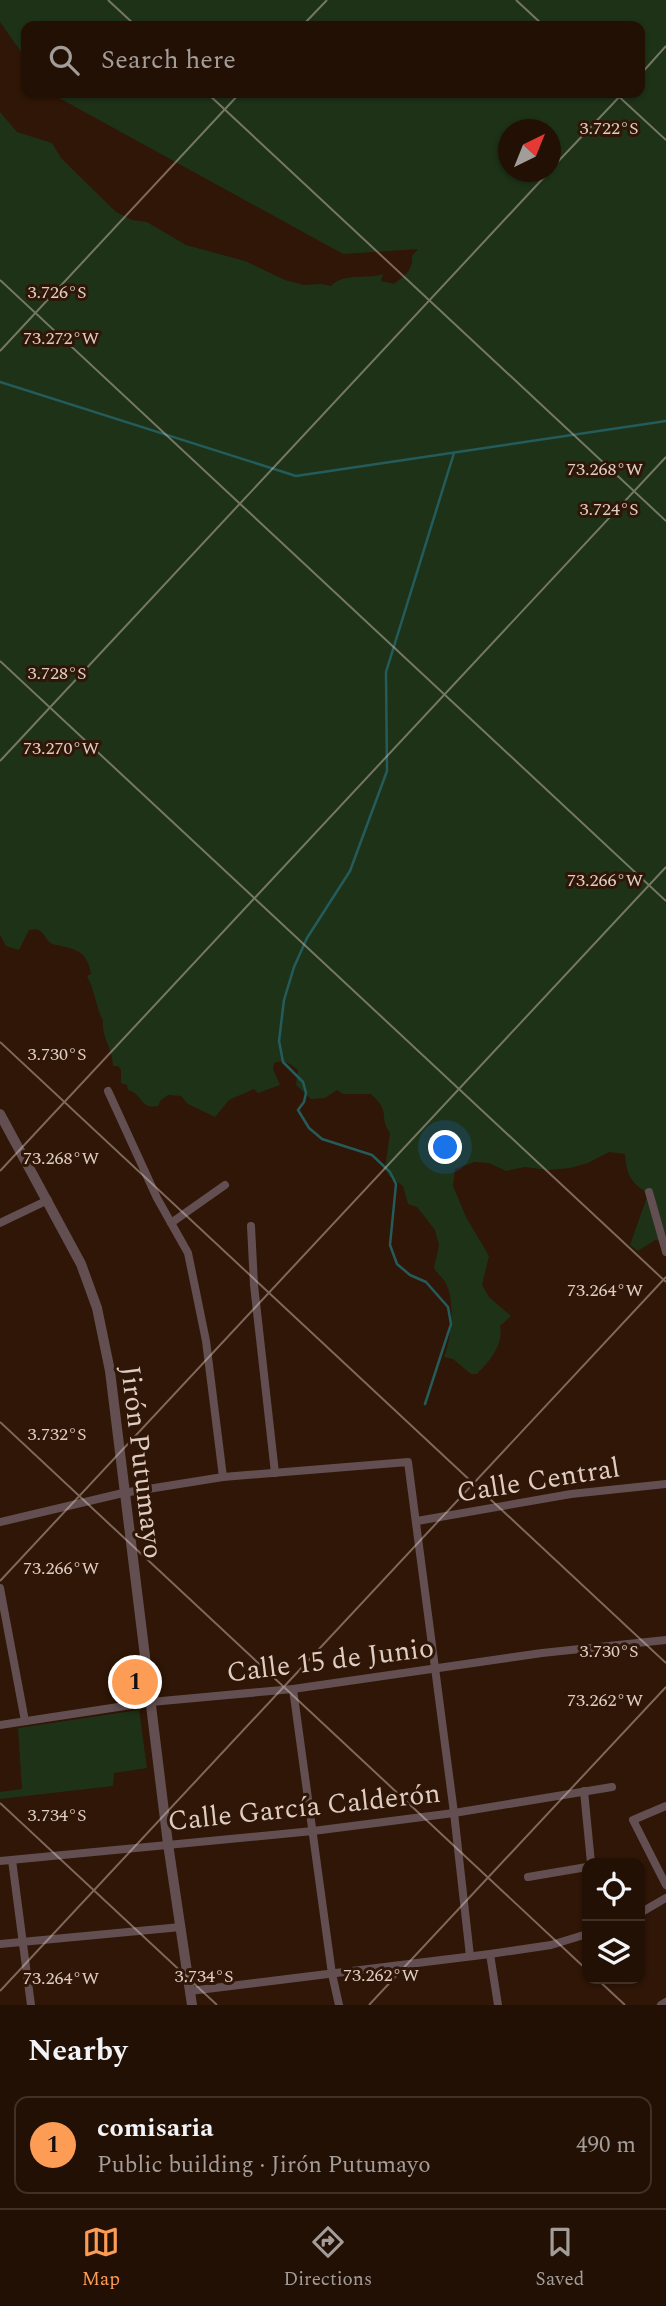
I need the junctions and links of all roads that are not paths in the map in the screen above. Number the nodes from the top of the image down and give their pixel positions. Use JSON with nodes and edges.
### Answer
{"nodes":[{"id":1,"x":108,"y":1091,"type":"dead end"},
{"id":2,"x":0,"y":1114,"type":"edge"},
{"id":3,"x":225,"y":1185,"type":"dead end"},
{"id":4,"x":649,"y":1192,"type":"dead end"},
{"id":5,"x":48,"y":1200,"type":"junction"},
{"id":6,"x":0,"y":1223,"type":"edge"},
{"id":7,"x":172,"y":1223,"type":"junction"},
{"id":8,"x":251,"y":1226,"type":"dead end"},
{"id":9,"x":666,"y":1252,"type":"edge"},
{"id":10,"x":275,"y":1474,"type":"junction"},
{"id":11,"x":223,"y":1477,"type":"junction"},
{"id":12,"x":666,"y":1484,"type":"edge"},
{"id":13,"x":124,"y":1493,"type":"junction"},
{"id":14,"x":417,"y":1521,"type":"junction"},
{"id":15,"x":0,"y":1522,"type":"edge"},
{"id":16,"x":0,"y":1592,"type":"edge"},
{"id":17,"x":666,"y":1640,"type":"edge"},
{"id":18,"x":435,"y":1670,"type":"junction"},
{"id":19,"x":293,"y":1689,"type":"junction"},
{"id":20,"x":150,"y":1702,"type":"junction"},
{"id":21,"x":25,"y":1721,"type":"junction"},
{"id":22,"x":0,"y":1724,"type":"edge"},
{"id":23,"x":612,"y":1787,"type":"dead end"},
{"id":24,"x":584,"y":1791,"type":"junction"},
{"id":25,"x":666,"y":1806,"type":"edge"},
{"id":26,"x":454,"y":1813,"type":"junction"},
{"id":27,"x":313,"y":1831,"type":"junction"},
{"id":28,"x":168,"y":1844,"type":"junction"},
{"id":29,"x":591,"y":1858,"type":"edge"},
{"id":30,"x":12,"y":1860,"type":"junction"},
{"id":31,"x":0,"y":1861,"type":"edge"},
{"id":32,"x":582,"y":1868,"type":"edge"},
{"id":33,"x":528,"y":1877,"type":"dead end"},
{"id":34,"x":666,"y":1885,"type":"edge"},
{"id":35,"x":666,"y":1898,"type":"edge"},
{"id":36,"x":645,"y":1910,"type":"edge"},
{"id":37,"x":181,"y":1927,"type":"junction"},
{"id":38,"x":582,"y":1936,"type":"edge"},
{"id":39,"x":22,"y":1943,"type":"junction"},
{"id":40,"x":0,"y":1944,"type":"edge"},
{"id":41,"x":490,"y":1954,"type":"junction"},
{"id":42,"x":470,"y":1956,"type":"junction"},
{"id":43,"x":332,"y":1974,"type":"junction"},
{"id":44,"x":190,"y":1991,"type":"junction"},
{"id":45,"x":666,"y":2003,"type":"edge"},
{"id":46,"x":31,"y":2005,"type":"edge"},
{"id":47,"x":192,"y":2005,"type":"edge"},
{"id":48,"x":339,"y":2005,"type":"edge"},
{"id":49,"x":498,"y":2005,"type":"edge"},
{"id":50,"x":661,"y":2005,"type":"edge"}],
"edges":[{"from":1,"to":7,"type":"street"},
{"from":2,"to":5,"type":"street","name":"Jirón Putumayo"},
{"from":3,"to":7,"type":"street"},
{"from":4,"to":9,"type":"street"},
{"from":5,"to":6,"type":"street"},
{"from":5,"to":13,"type":"street","name":"Jirón Putumayo"},
{"from":7,"to":11,"type":"street"},
{"from":8,"to":10,"type":"street"},
{"from":10,"to":11,"type":"street"},
{"from":10,"to":14,"type":"street"},
{"from":11,"to":13,"type":"street"},
{"from":12,"to":14,"type":"street","name":"Calle Central"},
{"from":13,"to":15,"type":"street"},
{"from":13,"to":20,"type":"street","name":"Jirón Putumayo"},
{"from":14,"to":18,"type":"street"},
{"from":16,"to":21,"type":"street"},
{"from":17,"to":18,"type":"street","name":"Calle 15 de Junio"},
{"from":18,"to":19,"type":"street","name":"Calle 15 de Junio"},
{"from":18,"to":26,"type":"street"},
{"from":19,"to":20,"type":"street","name":"Calle 15 de Junio"},
{"from":19,"to":27,"type":"street"},
{"from":20,"to":21,"type":"street","name":"Calle 15 de Junio"},
{"from":20,"to":28,"type":"street","name":"Jirón Putumayo"},
{"from":21,"to":22,"type":"street","name":"Calle 15 de Junio"},
{"from":23,"to":24,"type":"street","name":"Calle García Calderón"},
{"from":24,"to":26,"type":"street","name":"Calle García Calderón"},
{"from":24,"to":29,"type":"street"},
{"from":25,"to":34,"type":"street"},
{"from":26,"to":27,"type":"street","name":"Calle García Calderón"},
{"from":26,"to":42,"type":"street"},
{"from":27,"to":28,"type":"street","name":"Calle García Calderón"},
{"from":27,"to":43,"type":"street"},
{"from":28,"to":30,"type":"street","name":"Calle García Calderón"},
{"from":28,"to":37,"type":"street","name":"Jirón Putumayo"},
{"from":30,"to":31,"type":"street","name":"Calle García Calderón"},
{"from":30,"to":39,"type":"street"},
{"from":32,"to":33,"type":"street"},
{"from":35,"to":36,"type":"street"},
{"from":37,"to":39,"type":"street"},
{"from":37,"to":44,"type":"street","name":"Jirón Putumayo"},
{"from":38,"to":41,"type":"street"},
{"from":39,"to":40,"type":"street"},
{"from":39,"to":46,"type":"street"},
{"from":41,"to":42,"type":"street"},
{"from":41,"to":49,"type":"street"},
{"from":42,"to":43,"type":"street"},
{"from":43,"to":44,"type":"street"},
{"from":43,"to":48,"type":"street"},
{"from":44,"to":47,"type":"street","name":"Jirón Putumayo"},
{"from":45,"to":50,"type":"street"}]}
